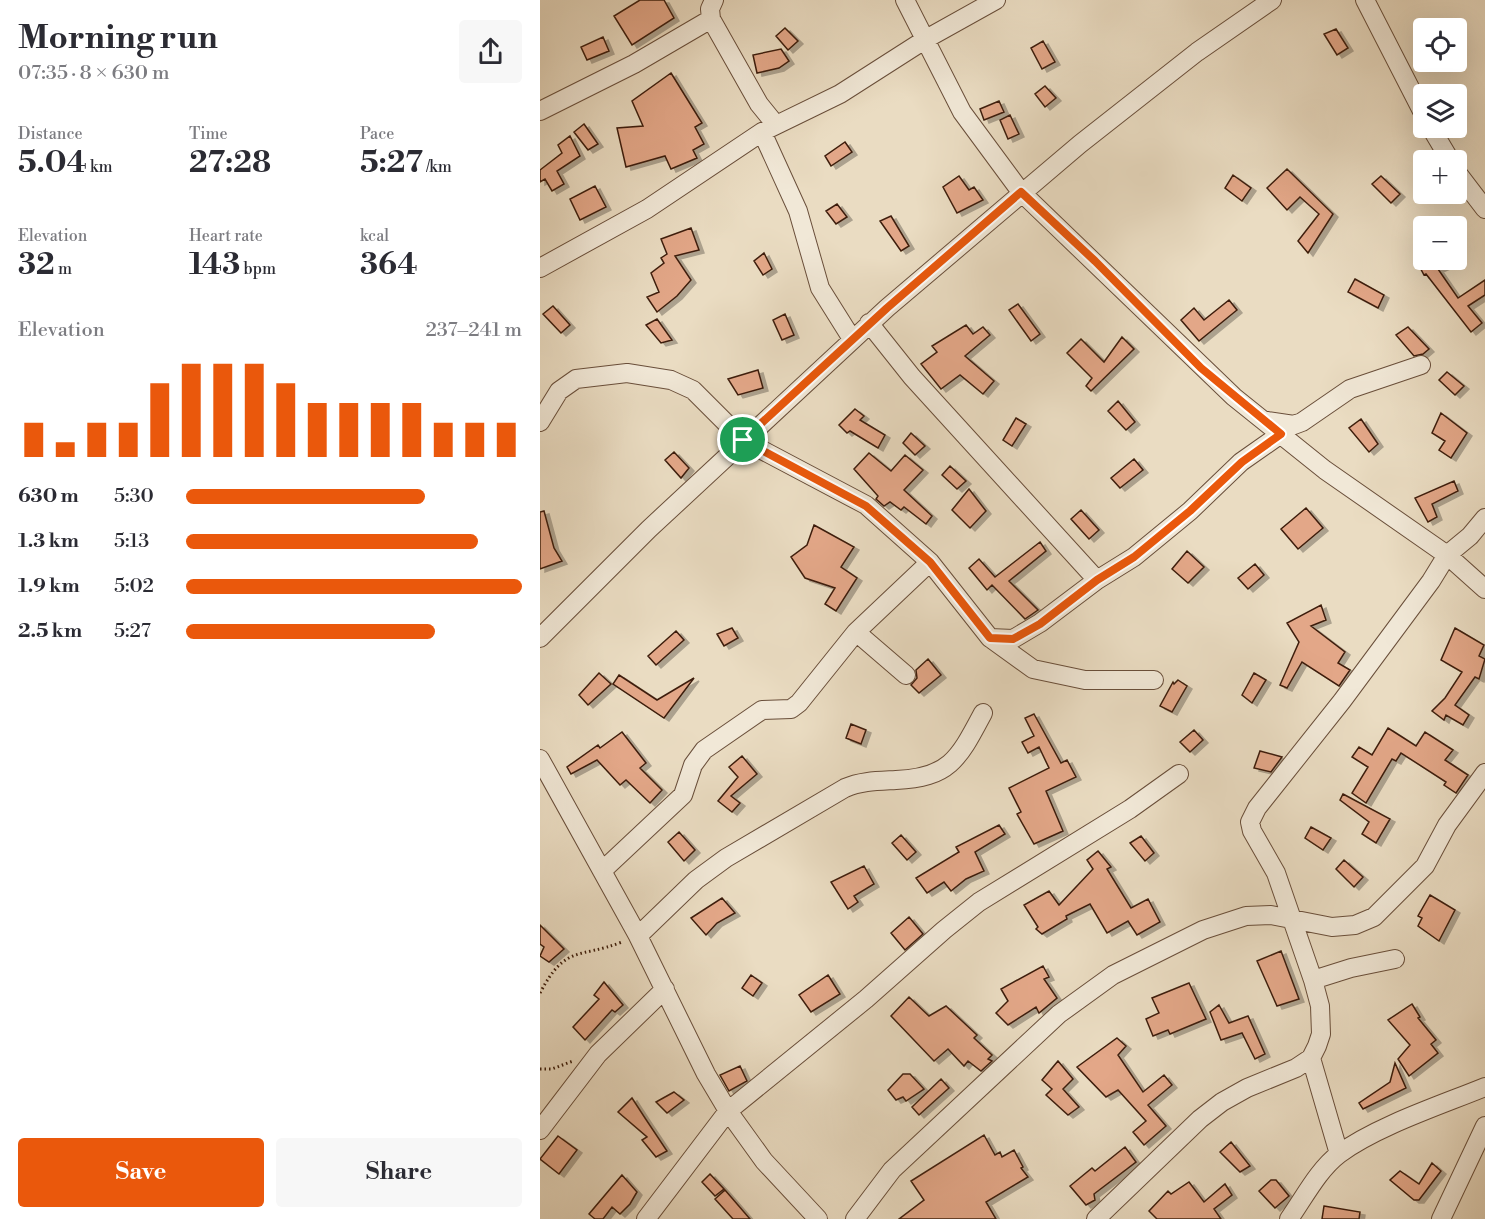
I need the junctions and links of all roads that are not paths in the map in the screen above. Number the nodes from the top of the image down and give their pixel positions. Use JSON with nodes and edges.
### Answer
{"nodes":[{"id":1,"x":714,"y":0,"type":"edge"},
{"id":2,"x":905,"y":0,"type":"edge"},
{"id":3,"x":996,"y":0,"type":"edge"},
{"id":4,"x":1272,"y":0,"type":"edge"},
{"id":5,"x":1365,"y":0,"type":"edge"},
{"id":6,"x":711,"y":19,"type":"junction"},
{"id":7,"x":926,"y":39,"type":"junction"},
{"id":8,"x":1413,"y":94,"type":"edge"},
{"id":9,"x":540,"y":111,"type":"edge"},
{"id":10,"x":769,"y":128,"type":"junction"},
{"id":11,"x":1467,"y":185,"type":"edge"},
{"id":12,"x":1021,"y":192,"type":"junction"},
{"id":13,"x":1485,"y":208,"type":"edge"},
{"id":14,"x":540,"y":268,"type":"edge"},
{"id":15,"x":869,"y":323,"type":"junction"},
{"id":16,"x":852,"y":339,"type":"junction"},
{"id":17,"x":1421,"y":365,"type":"dead end"},
{"id":18,"x":1267,"y":421,"type":"junction"},
{"id":19,"x":540,"y":422,"type":"edge"},
{"id":20,"x":1281,"y":434,"type":"junction"},
{"id":21,"x":743,"y":440,"type":"junction"},
{"id":22,"x":1485,"y":518,"type":"edge"},
{"id":23,"x":1447,"y":555,"type":"junction"},
{"id":24,"x":930,"y":562,"type":"junction"},
{"id":25,"x":1097,"y":580,"type":"junction"},
{"id":26,"x":1485,"y":589,"type":"edge"},
{"id":27,"x":856,"y":632,"type":"junction"},
{"id":28,"x":540,"y":638,"type":"edge"},
{"id":29,"x":990,"y":638,"type":"junction"},
{"id":30,"x":906,"y":675,"type":"dead end"},
{"id":31,"x":1154,"y":680,"type":"dead end"},
{"id":32,"x":982,"y":714,"type":"dead end"},
{"id":33,"x":540,"y":759,"type":"edge"},
{"id":34,"x":1485,"y":773,"type":"edge"},
{"id":35,"x":1179,"y":774,"type":"dead end"},
{"id":36,"x":602,"y":871,"type":"junction"},
{"id":37,"x":1294,"y":918,"type":"junction"},
{"id":38,"x":638,"y":936,"type":"junction"},
{"id":39,"x":1395,"y":959,"type":"dead end"},
{"id":40,"x":1313,"y":980,"type":"junction"},
{"id":41,"x":665,"y":989,"type":"junction"},
{"id":42,"x":1311,"y":1058,"type":"junction"},
{"id":43,"x":1485,"y":1087,"type":"edge"},
{"id":44,"x":728,"y":1111,"type":"junction"},
{"id":45,"x":1485,"y":1126,"type":"edge"},
{"id":46,"x":540,"y":1130,"type":"edge"},
{"id":47,"x":1339,"y":1154,"type":"junction"},
{"id":48,"x":646,"y":1219,"type":"edge"},
{"id":49,"x":818,"y":1219,"type":"edge"},
{"id":50,"x":855,"y":1219,"type":"edge"},
{"id":51,"x":1096,"y":1219,"type":"edge"},
{"id":52,"x":1289,"y":1219,"type":"edge"},
{"id":53,"x":1441,"y":1219,"type":"edge"}],
"edges":[{"from":1,"to":6,"type":"street"},
{"from":2,"to":7,"type":"street"},
{"from":3,"to":7,"type":"street"},
{"from":4,"to":12,"type":"street"},
{"from":5,"to":8,"type":"street"},
{"from":6,"to":9,"type":"street"},
{"from":6,"to":10,"type":"street"},
{"from":7,"to":10,"type":"street"},
{"from":7,"to":12,"type":"street"},
{"from":10,"to":14,"type":"street"},
{"from":10,"to":16,"type":"street"},
{"from":11,"to":13,"type":"street"},
{"from":12,"to":15,"type":"street"},
{"from":12,"to":18,"type":"street"},
{"from":15,"to":16,"type":"street"},
{"from":15,"to":25,"type":"street"},
{"from":16,"to":21,"type":"street"},
{"from":17,"to":18,"type":"street"},
{"from":18,"to":20,"type":"street"},
{"from":19,"to":21,"type":"street"},
{"from":20,"to":23,"type":"street"},
{"from":20,"to":25,"type":"street"},
{"from":21,"to":24,"type":"street"},
{"from":21,"to":28,"type":"street"},
{"from":22,"to":23,"type":"street"},
{"from":23,"to":26,"type":"street"},
{"from":23,"to":37,"type":"street"},
{"from":24,"to":27,"type":"street"},
{"from":24,"to":29,"type":"street"},
{"from":25,"to":29,"type":"street"},
{"from":27,"to":30,"type":"street"},
{"from":27,"to":36,"type":"street"},
{"from":29,"to":31,"type":"street"},
{"from":32,"to":38,"type":"street"},
{"from":33,"to":36,"type":"street"},
{"from":34,"to":37,"type":"street"},
{"from":35,"to":44,"type":"street"},
{"from":36,"to":38,"type":"street"},
{"from":37,"to":40,"type":"street"},
{"from":37,"to":50,"type":"street"},
{"from":38,"to":41,"type":"street"},
{"from":39,"to":40,"type":"street"},
{"from":40,"to":42,"type":"street"},
{"from":41,"to":44,"type":"street"},
{"from":41,"to":46,"type":"street"},
{"from":42,"to":47,"type":"street"},
{"from":42,"to":51,"type":"street"},
{"from":43,"to":47,"type":"street"},
{"from":44,"to":48,"type":"street"},
{"from":44,"to":49,"type":"street"},
{"from":45,"to":53,"type":"street"},
{"from":47,"to":52,"type":"street"}]}
